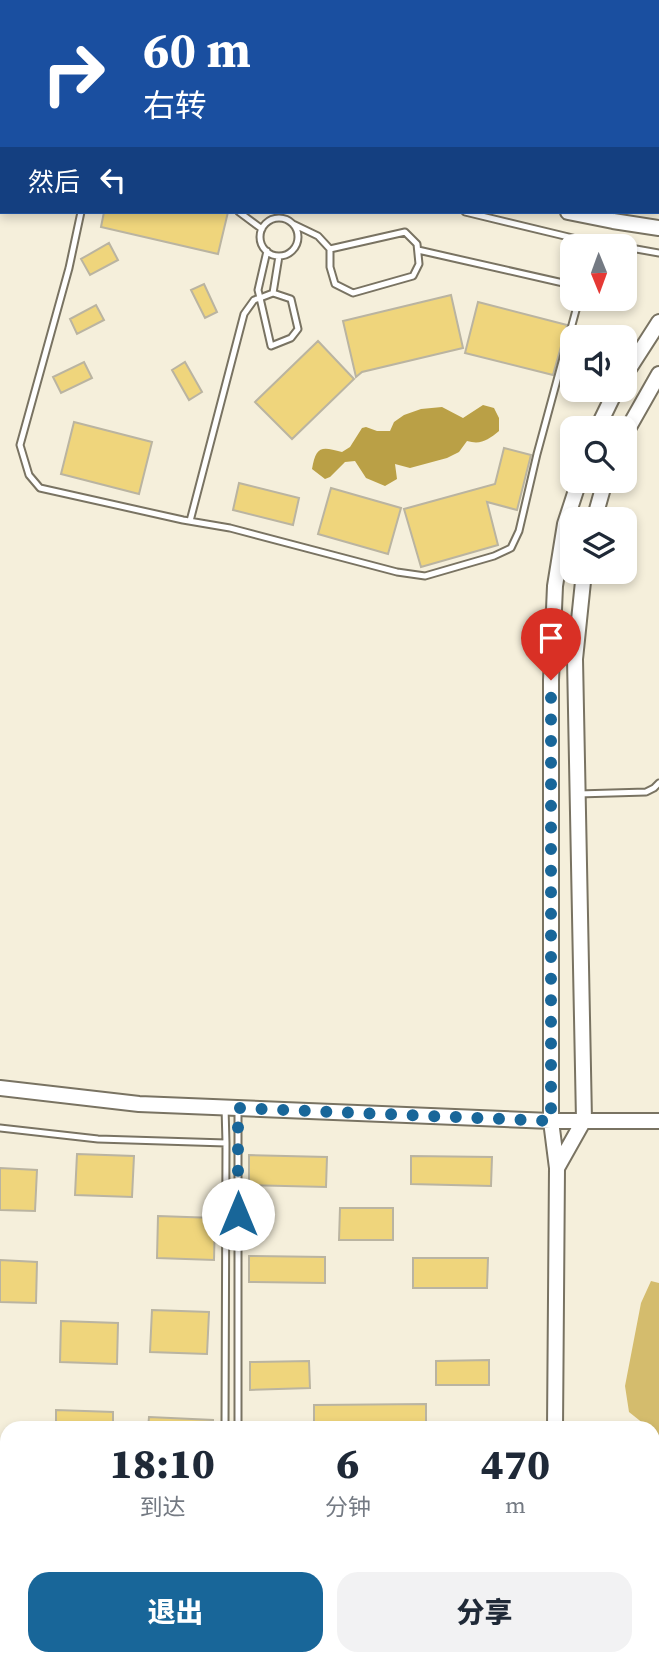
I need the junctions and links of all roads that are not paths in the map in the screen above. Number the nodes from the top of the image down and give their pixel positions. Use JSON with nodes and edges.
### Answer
{"nodes":[{"id":1,"x":81,"y":214,"type":"edge"},
{"id":2,"x":242,"y":214,"type":"edge"},
{"id":3,"x":473,"y":214,"type":"edge"},
{"id":4,"x":578,"y":214,"type":"edge"},
{"id":5,"x":285,"y":215,"type":"edge"},
{"id":6,"x":293,"y":224,"type":"junction"},
{"id":7,"x":659,"y":228,"type":"edge"},
{"id":8,"x":262,"y":229,"type":"junction"},
{"id":9,"x":560,"y":235,"type":"edge"},
{"id":10,"x":330,"y":249,"type":"junction"},
{"id":11,"x":637,"y":249,"type":"edge"},
{"id":12,"x":418,"y":250,"type":"junction"},
{"id":13,"x":267,"y":251,"type":"junction"},
{"id":14,"x":659,"y":253,"type":"edge"},
{"id":15,"x":279,"y":256,"type":"junction"},
{"id":16,"x":560,"y":282,"type":"edge"},
{"id":17,"x":273,"y":293,"type":"junction"},
{"id":18,"x":260,"y":299,"type":"junction"},
{"id":19,"x":575,"y":312,"type":"edge"},
{"id":20,"x":659,"y":322,"type":"edge"},
{"id":21,"x":637,"y":356,"type":"edge"},
{"id":22,"x":659,"y":374,"type":"edge"},
{"id":23,"x":635,"y":416,"type":"edge"},
{"id":24,"x":575,"y":493,"type":"edge"},
{"id":25,"x":190,"y":521,"type":"junction"},
{"id":26,"x":583,"y":584,"type":"edge"},
{"id":27,"x":659,"y":783,"type":"edge"},
{"id":28,"x":577,"y":794,"type":"junction"},
{"id":29,"x":0,"y":1088,"type":"edge"},
{"id":30,"x":232,"y":1107,"type":"junction"},
{"id":31,"x":584,"y":1120,"type":"junction"},
{"id":32,"x":551,"y":1121,"type":"junction"},
{"id":33,"x":659,"y":1121,"type":"edge"},
{"id":34,"x":0,"y":1128,"type":"edge"},
{"id":35,"x":226,"y":1143,"type":"junction"},
{"id":36,"x":557,"y":1168,"type":"junction"},
{"id":37,"x":225,"y":1421,"type":"edge"},
{"id":38,"x":238,"y":1421,"type":"edge"},
{"id":39,"x":555,"y":1421,"type":"edge"}],
"edges":[{"from":1,"to":25,"type":"lane"},
{"from":2,"to":8,"type":"lane"},
{"from":3,"to":9,"type":"lane"},
{"from":4,"to":7,"type":"main road"},
{"from":5,"to":6,"type":"lane"},
{"from":5,"to":8,"type":"lane"},
{"from":6,"to":10,"type":"lane"},
{"from":6,"to":15,"type":"lane"},
{"from":8,"to":13,"type":"lane"},
{"from":10,"to":12,"type":"lane"},
{"from":10,"to":12,"type":"lane"},
{"from":11,"to":14,"type":"lane"},
{"from":12,"to":16,"type":"lane"},
{"from":13,"to":15,"type":"lane"},
{"from":13,"to":18,"type":"lane"},
{"from":15,"to":17,"type":"lane"},
{"from":17,"to":18,"type":"lane"},
{"from":17,"to":18,"type":"lane"},
{"from":18,"to":25,"type":"lane"},
{"from":19,"to":25,"type":"lane"},
{"from":20,"to":21,"type":"main road"},
{"from":22,"to":23,"type":"main road"},
{"from":24,"to":32,"type":"main road"},
{"from":26,"to":28,"type":"main road"},
{"from":27,"to":28,"type":"lane"},
{"from":28,"to":31,"type":"main road"},
{"from":29,"to":30,"type":"main road"},
{"from":30,"to":32,"type":"main road"},
{"from":30,"to":35,"type":"lane"},
{"from":30,"to":38,"type":"lane"},
{"from":31,"to":32,"type":"main road"},
{"from":31,"to":33,"type":"main road"},
{"from":31,"to":36,"type":"main road"},
{"from":32,"to":36,"type":"main road"},
{"from":34,"to":35,"type":"lane"},
{"from":35,"to":37,"type":"lane"},
{"from":36,"to":39,"type":"main road"}]}
